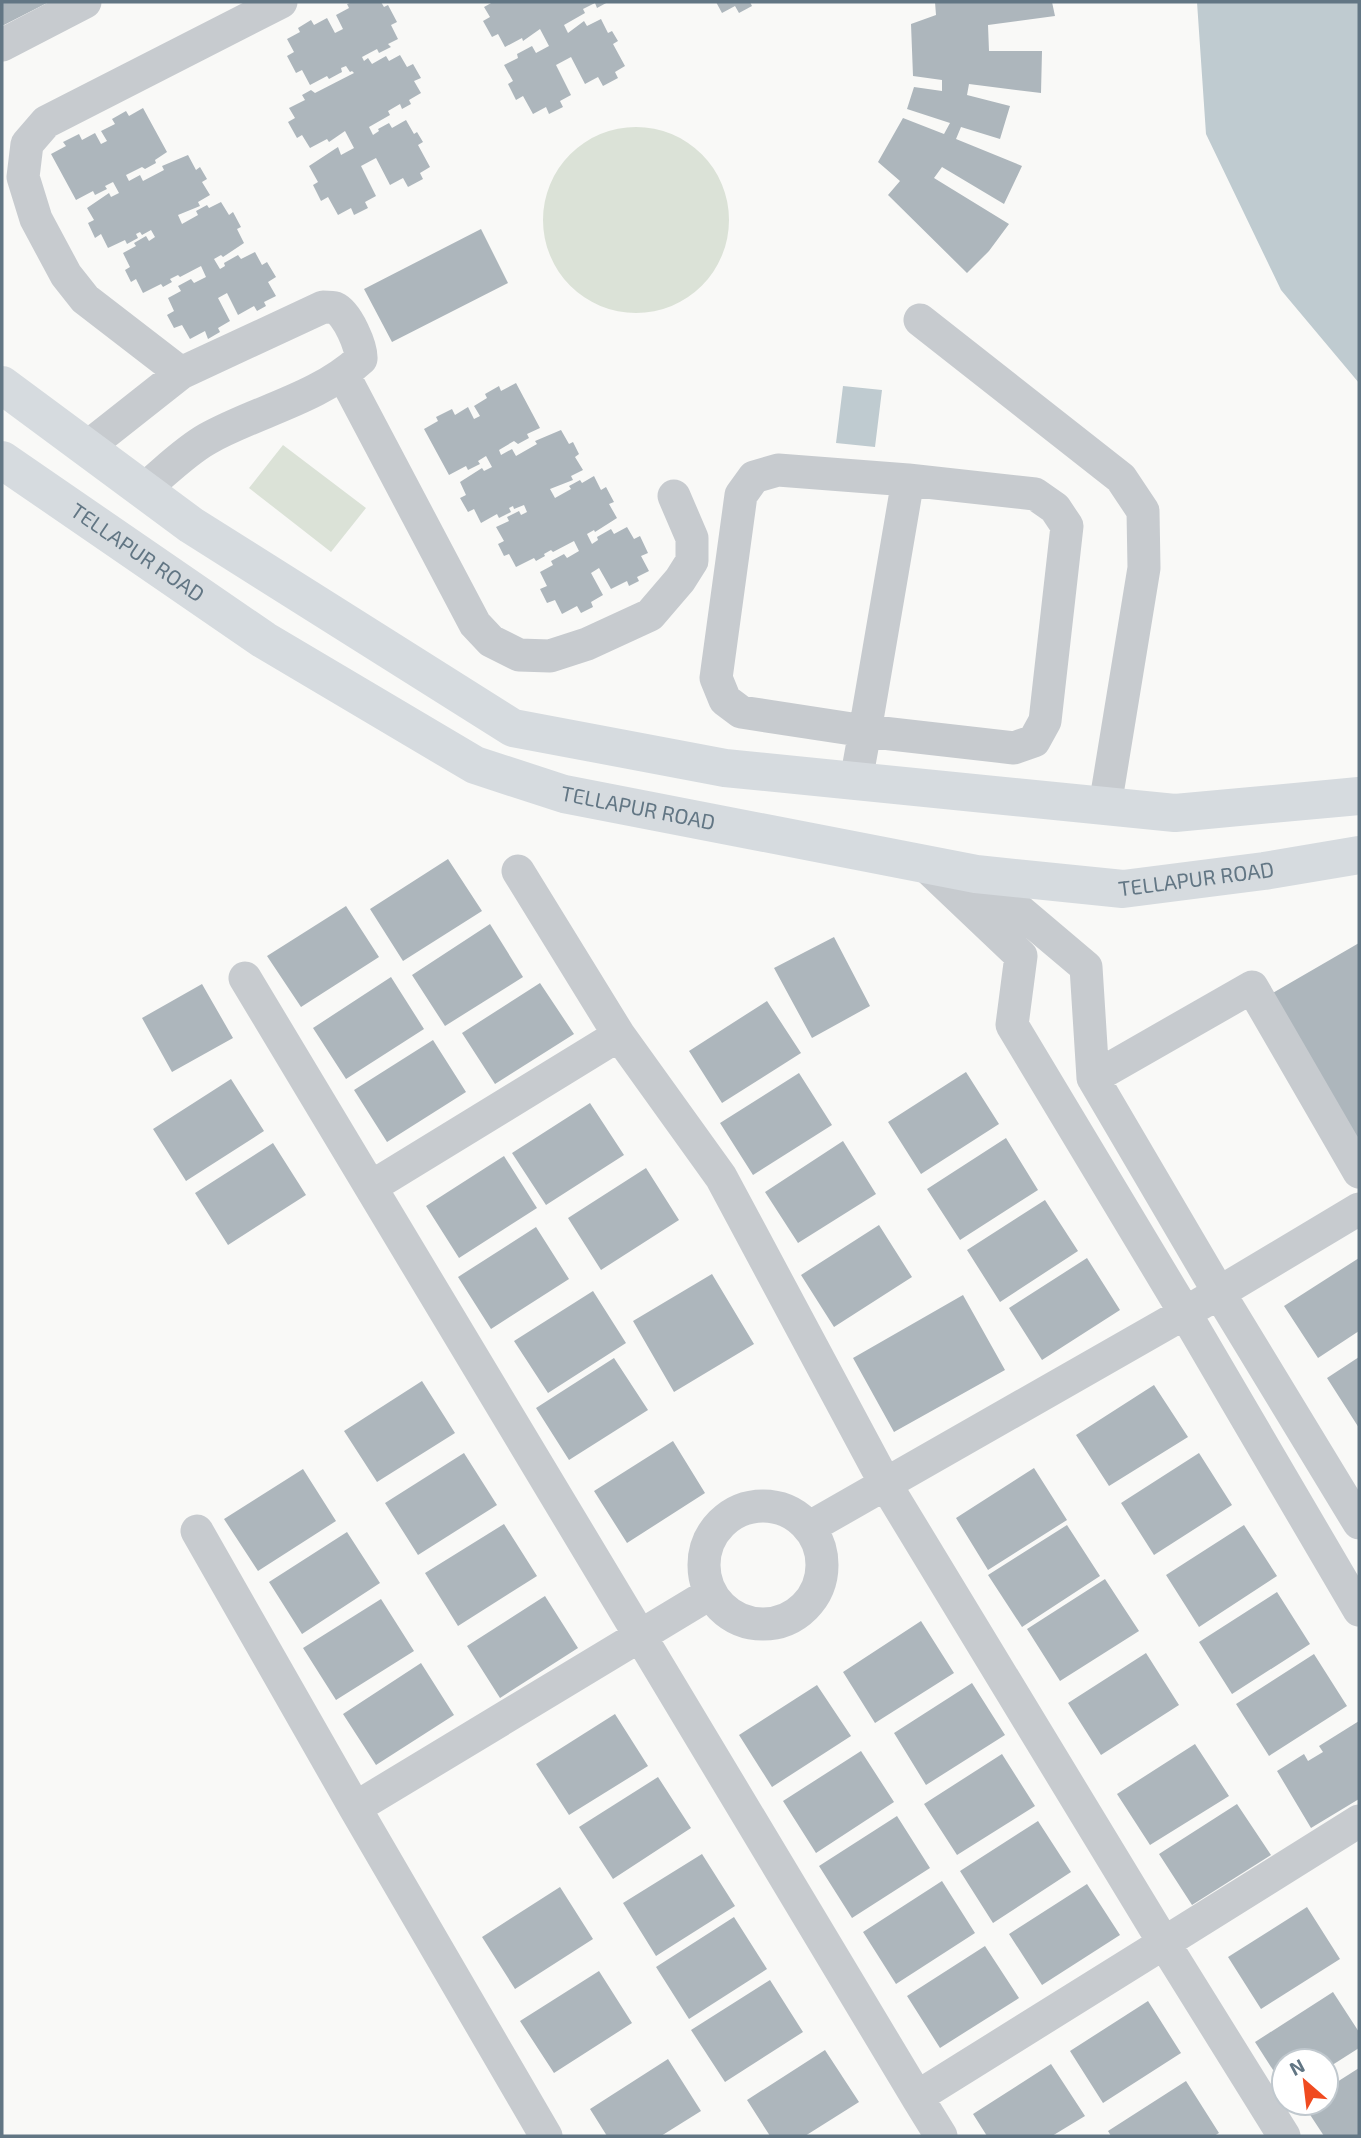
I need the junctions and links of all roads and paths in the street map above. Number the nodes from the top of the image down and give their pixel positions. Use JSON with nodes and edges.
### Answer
{"nodes":[{"id":1,"x":85,"y":2,"type":"edge"},
{"id":2,"x":282,"y":2,"type":"edge"},
{"id":3,"x":2,"y":46,"type":"edge"},
{"id":4,"x":920,"y":320,"type":"dead end"},
{"id":5,"x":181,"y":373,"type":"junction"},
{"id":6,"x":343,"y":374,"type":"junction"},
{"id":7,"x":2,"y":385,"type":"edge"},
{"id":8,"x":86,"y":447,"type":"junction"},
{"id":9,"x":2,"y":460,"type":"edge"},
{"id":10,"x":908,"y":480,"type":"junction"},
{"id":11,"x":143,"y":490,"type":"junction"},
{"id":12,"x":674,"y":496,"type":"dead end"},
{"id":13,"x":865,"y":731,"type":"junction"},
{"id":14,"x":856,"y":781,"type":"junction"},
{"id":15,"x":1359,"y":796,"type":"edge"},
{"id":16,"x":1105,"y":806,"type":"junction"},
{"id":17,"x":1359,"y":855,"type":"edge"},
{"id":18,"x":922,"y":862,"type":"junction"},
{"id":19,"x":518,"y":871,"type":"dead end"},
{"id":20,"x":976,"y":874,"type":"junction"},
{"id":21,"x":245,"y":978,"type":"dead end"},
{"id":22,"x":619,"y":1035,"type":"junction"},
{"id":23,"x":1093,"y":1078,"type":"junction"},
{"id":24,"x":1359,"y":1172,"type":"edge"},
{"id":25,"x":371,"y":1186,"type":"junction"},
{"id":26,"x":1359,"y":1209,"type":"edge"},
{"id":27,"x":1218,"y":1292,"type":"junction"},
{"id":28,"x":1185,"y":1313,"type":"junction"},
{"id":29,"x":887,"y":1485,"type":"junction"},
{"id":30,"x":1359,"y":1523,"type":"edge"},
{"id":31,"x":810,"y":1527,"type":"junction"},
{"id":32,"x":197,"y":1531,"type":"dead end"},
{"id":33,"x":711,"y":1593,"type":"junction"},
{"id":34,"x":1359,"y":1610,"type":"edge"},
{"id":35,"x":639,"y":1636,"type":"junction"},
{"id":36,"x":355,"y":1808,"type":"junction"},
{"id":37,"x":1359,"y":1821,"type":"edge"},
{"id":38,"x":1164,"y":1943,"type":"junction"},
{"id":39,"x":917,"y":2097,"type":"junction"},
{"id":40,"x":546,"y":2136,"type":"edge"},
{"id":41,"x":941,"y":2136,"type":"edge"},
{"id":42,"x":1284,"y":2136,"type":"edge"}],
"edges":[{"from":1,"to":3,"type":"street"},
{"from":2,"to":5,"type":"street"},
{"from":4,"to":16,"type":"street"},
{"from":5,"to":6,"type":"street"},
{"from":5,"to":8,"type":"street"},
{"from":6,"to":11,"type":"street"},
{"from":6,"to":12,"type":"street"},
{"from":7,"to":8,"type":"street"},
{"from":8,"to":11,"type":"street"},
{"from":9,"to":18,"type":"street","name":"TELLAPUR ROAD"},
{"from":10,"to":13,"type":"street"},
{"from":10,"to":13,"type":"street"},
{"from":10,"to":13,"type":"street"},
{"from":11,"to":14,"type":"street"},
{"from":13,"to":14,"type":"street"},
{"from":14,"to":16,"type":"street"},
{"from":15,"to":16,"type":"street"},
{"from":17,"to":20,"type":"street","name":"TELLAPUR ROAD"},
{"from":18,"to":20,"type":"street","name":"TELLAPUR ROAD"},
{"from":18,"to":28,"type":"street"},
{"from":19,"to":22,"type":"street"},
{"from":20,"to":23,"type":"street"},
{"from":21,"to":25,"type":"street"},
{"from":22,"to":25,"type":"street"},
{"from":22,"to":29,"type":"street"},
{"from":23,"to":24,"type":"street"},
{"from":23,"to":27,"type":"street"},
{"from":25,"to":35,"type":"street"},
{"from":26,"to":27,"type":"street"},
{"from":27,"to":28,"type":"street"},
{"from":27,"to":30,"type":"street"},
{"from":28,"to":29,"type":"street"},
{"from":28,"to":34,"type":"street"},
{"from":29,"to":31,"type":"street"},
{"from":29,"to":38,"type":"street"},
{"from":31,"to":33,"type":"street"},
{"from":31,"to":33,"type":"street"},
{"from":32,"to":36,"type":"street"},
{"from":33,"to":35,"type":"street"},
{"from":35,"to":36,"type":"street"},
{"from":35,"to":39,"type":"street"},
{"from":36,"to":40,"type":"street"},
{"from":37,"to":38,"type":"street"},
{"from":38,"to":39,"type":"street"},
{"from":38,"to":42,"type":"street"},
{"from":39,"to":41,"type":"street"}]}
